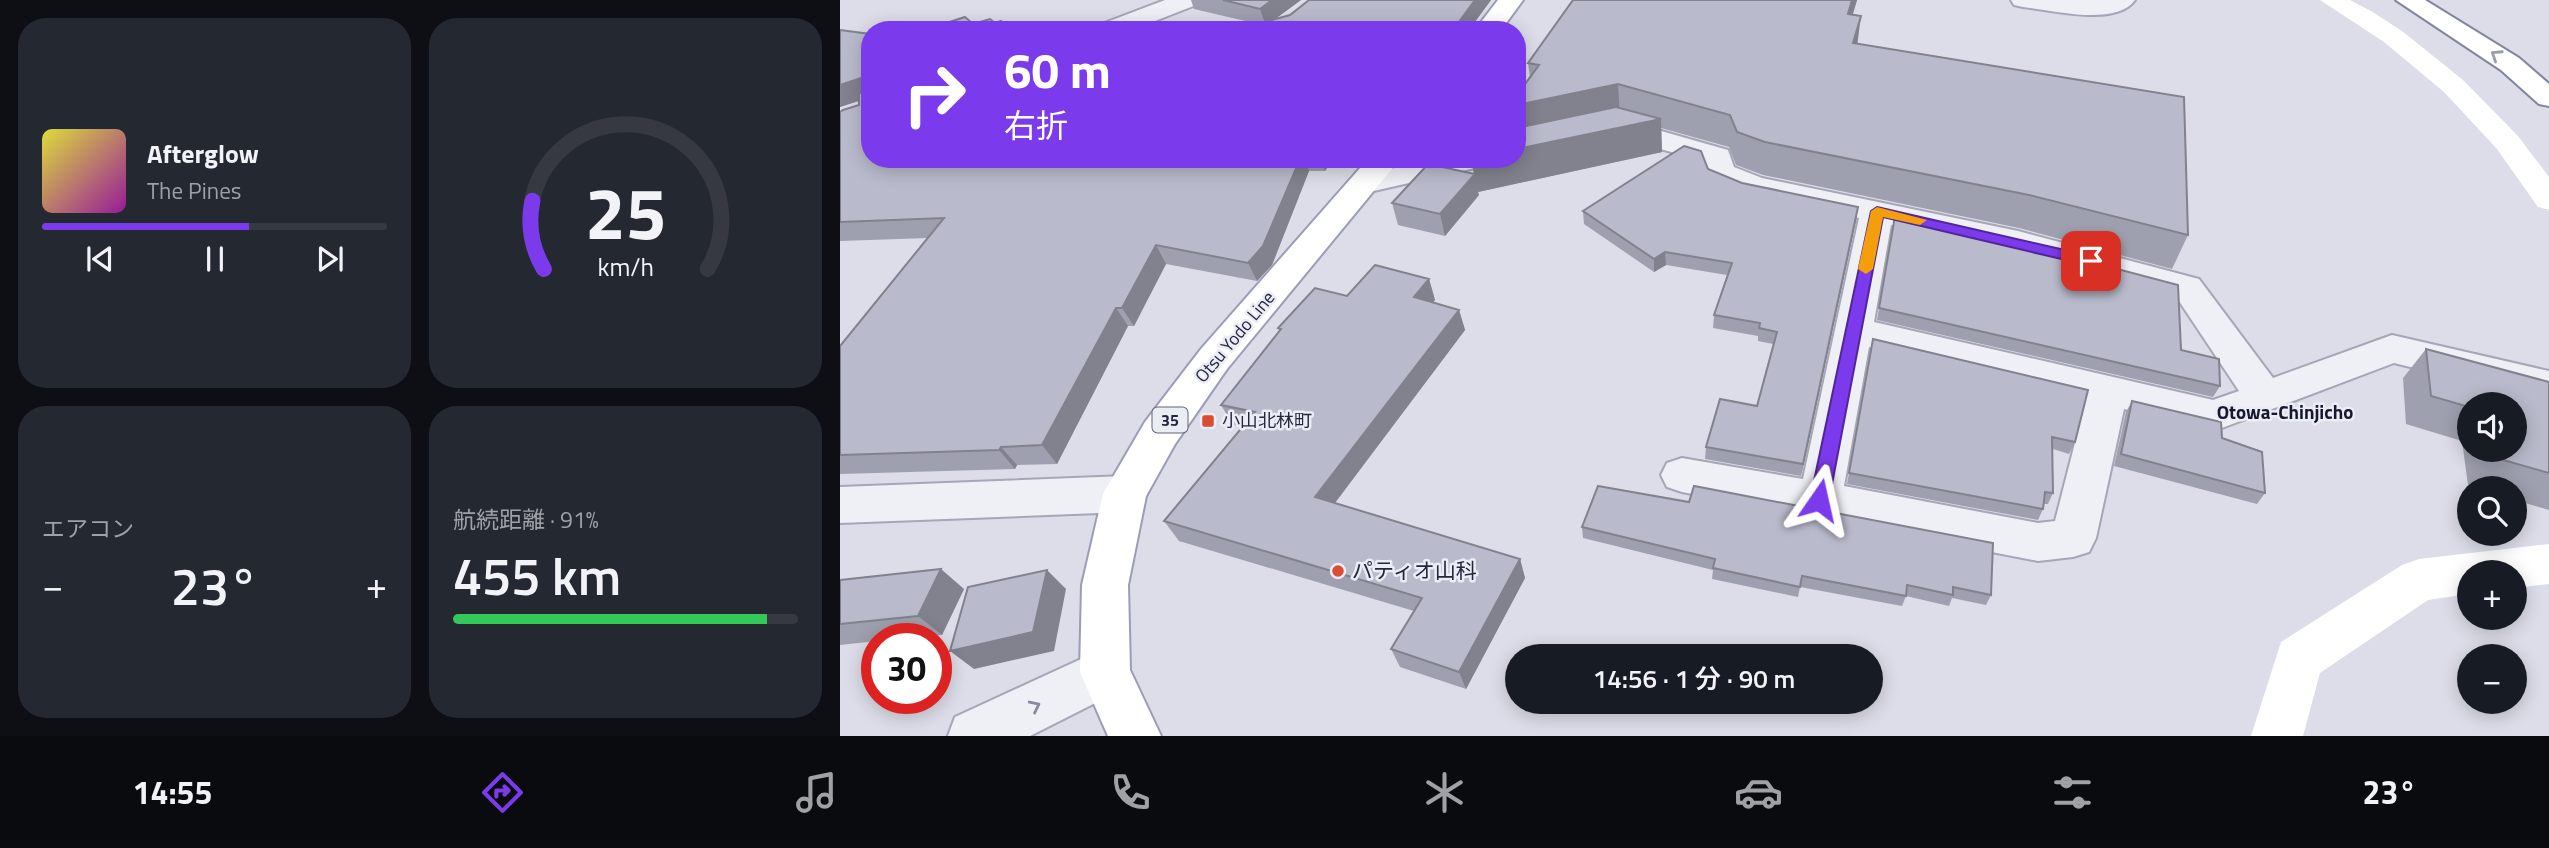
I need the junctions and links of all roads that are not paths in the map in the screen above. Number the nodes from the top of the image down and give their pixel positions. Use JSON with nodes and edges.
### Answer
{"nodes":[{"id":1,"x":1187,"y":0,"type":"edge"},
{"id":2,"x":1511,"y":0,"type":"edge"},
{"id":3,"x":2023,"y":0,"type":"edge"},
{"id":4,"x":2123,"y":0,"type":"edge"},
{"id":5,"x":2408,"y":0,"type":"edge"},
{"id":6,"x":2348,"y":3,"type":"edge"},
{"id":7,"x":1132,"y":21,"type":"edge"},
{"id":8,"x":1495,"y":21,"type":"edge"},
{"id":9,"x":2549,"y":98,"type":"edge"},
{"id":10,"x":1526,"y":148,"type":"edge"},
{"id":11,"x":1406,"y":168,"type":"edge"},
{"id":12,"x":1375,"y":172,"type":"edge"},
{"id":13,"x":2549,"y":200,"type":"edge"},
{"id":14,"x":1877,"y":211,"type":"junction"},
{"id":15,"x":1853,"y":330,"type":"junction"},
{"id":16,"x":2549,"y":386,"type":"edge"},
{"id":17,"x":2108,"y":391,"type":"junction"},
{"id":18,"x":2265,"y":397,"type":"junction"},
{"id":19,"x":1682,"y":475,"type":"dead end"},
{"id":20,"x":1125,"y":494,"type":"junction"},
{"id":21,"x":1819,"y":500,"type":"junction"},
{"id":22,"x":840,"y":505,"type":"edge"},
{"id":23,"x":2549,"y":564,"type":"edge"},
{"id":24,"x":2527,"y":567,"type":"edge"},
{"id":25,"x":2457,"y":575,"type":"edge"},
{"id":26,"x":1105,"y":671,"type":"junction"},
{"id":27,"x":974,"y":736,"type":"edge"},
{"id":28,"x":1135,"y":736,"type":"edge"},
{"id":29,"x":2277,"y":736,"type":"edge"}],
"edges":[{"from":1,"to":7,"type":"street"},
{"from":2,"to":8,"type":"main road"},
{"from":3,"to":4,"type":"street"},
{"from":9,"to":5,"type":"main road","one_way":true},
{"from":6,"to":13,"type":"main road"},
{"from":10,"to":14,"type":"street"},
{"from":11,"to":12,"type":"street"},
{"from":12,"to":20,"type":"main road","name":"Otsu Yodo Line","number":"35"},
{"from":14,"to":15,"type":"street"},
{"from":14,"to":18,"type":"street"},
{"from":15,"to":17,"type":"street"},
{"from":15,"to":21,"type":"street"},
{"from":16,"to":18,"type":"street"},
{"from":17,"to":18,"type":"street"},
{"from":17,"to":21,"type":"street"},
{"from":19,"to":21,"type":"street"},
{"from":20,"to":22,"type":"street"},
{"from":20,"to":26,"type":"main road","name":"Otsu Yodo Line","number":"35"},
{"from":23,"to":24,"type":"main road"},
{"from":25,"to":29,"type":"main road"},
{"from":27,"to":26,"type":"street","one_way":true},
{"from":26,"to":28,"type":"main road","name":"Otsu Yodo Line","number":"35"}]}
